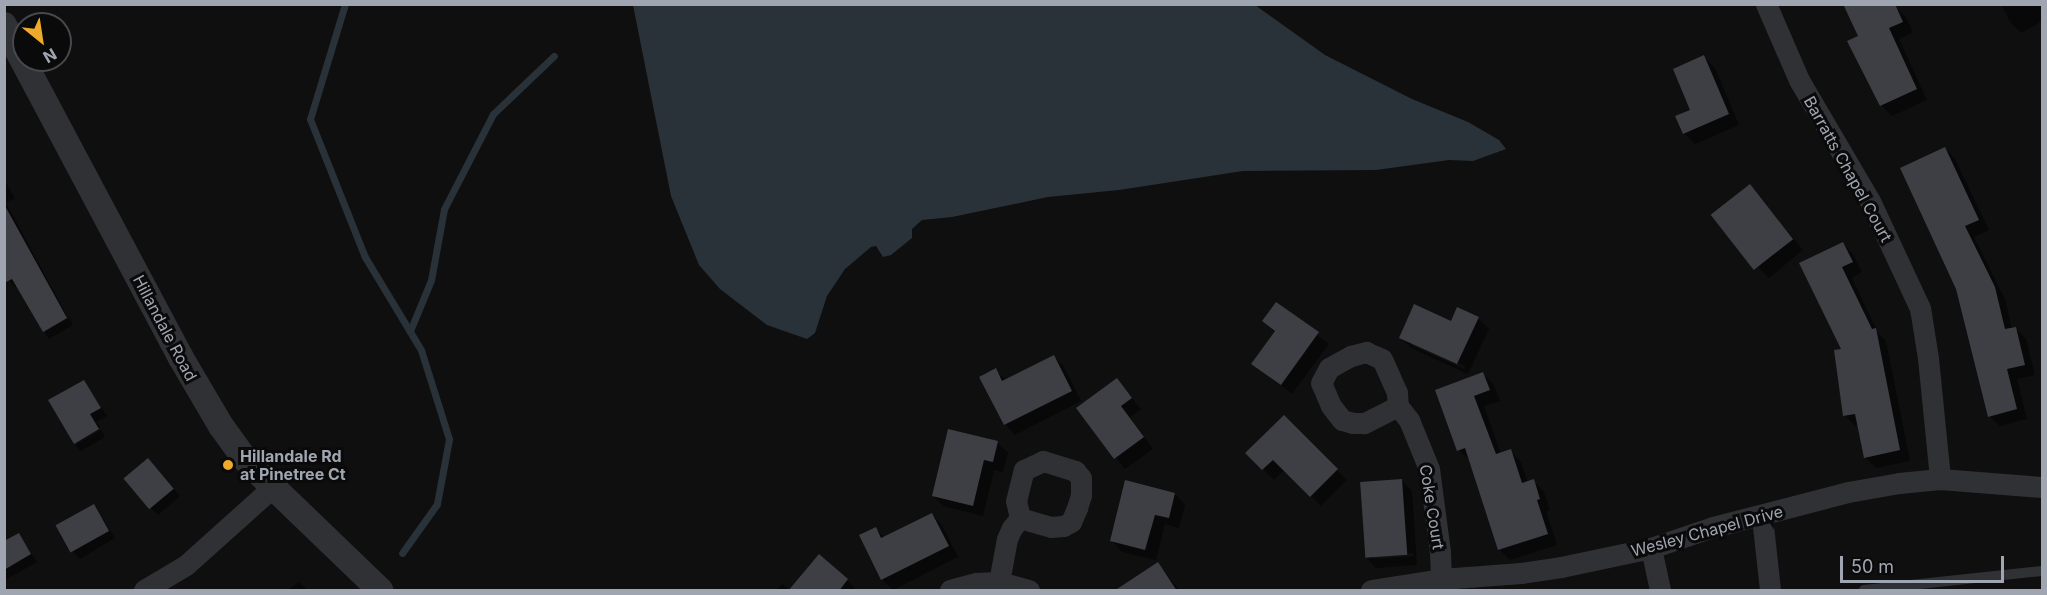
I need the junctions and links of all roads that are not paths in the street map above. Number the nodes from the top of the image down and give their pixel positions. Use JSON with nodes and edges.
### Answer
{"nodes":[{"id":1,"x":1766,"y":4,"type":"edge"},
{"id":2,"x":4,"y":25,"type":"edge"},
{"id":3,"x":1398,"y":406,"type":"dead end"},
{"id":4,"x":1940,"y":479,"type":"junction"},
{"id":5,"x":273,"y":487,"type":"junction"},
{"id":6,"x":2043,"y":487,"type":"edge"},
{"id":7,"x":1762,"y":517,"type":"junction"},
{"id":8,"x":1020,"y":518,"type":"dead end"},
{"id":9,"x":1651,"y":548,"type":"junction"},
{"id":10,"x":2043,"y":571,"type":"edge"},
{"id":11,"x":1441,"y":579,"type":"junction"},
{"id":12,"x":999,"y":582,"type":"junction"},
{"id":13,"x":144,"y":591,"type":"edge"},
{"id":14,"x":380,"y":591,"type":"edge"},
{"id":15,"x":950,"y":591,"type":"edge"},
{"id":16,"x":1029,"y":591,"type":"edge"},
{"id":17,"x":1371,"y":591,"type":"edge"},
{"id":18,"x":1660,"y":591,"type":"edge"},
{"id":19,"x":1770,"y":591,"type":"edge"},
{"id":20,"x":1864,"y":591,"type":"edge"}],
"edges":[{"from":1,"to":4,"type":"street","name":"Barratts Chapel Court"},
{"from":2,"to":5,"type":"street","name":"Hillandale Road"},
{"from":3,"to":11,"type":"street","name":"Coke Court"},
{"from":4,"to":6,"type":"street","name":"Wesley Chapel Drive"},
{"from":4,"to":7,"type":"street","name":"Wesley Chapel Drive"},
{"from":5,"to":13,"type":"street"},
{"from":5,"to":14,"type":"street","name":"Hillandale Road"},
{"from":7,"to":9,"type":"street","name":"Wesley Chapel Drive"},
{"from":7,"to":19,"type":"street"},
{"from":8,"to":12,"type":"street"},
{"from":9,"to":11,"type":"street","name":"Wesley Chapel Drive"},
{"from":9,"to":18,"type":"street"},
{"from":10,"to":20,"type":"lane"},
{"from":11,"to":17,"type":"street","name":"Wesley Chapel Drive"},
{"from":12,"to":15,"type":"street"},
{"from":12,"to":16,"type":"street"}]}
